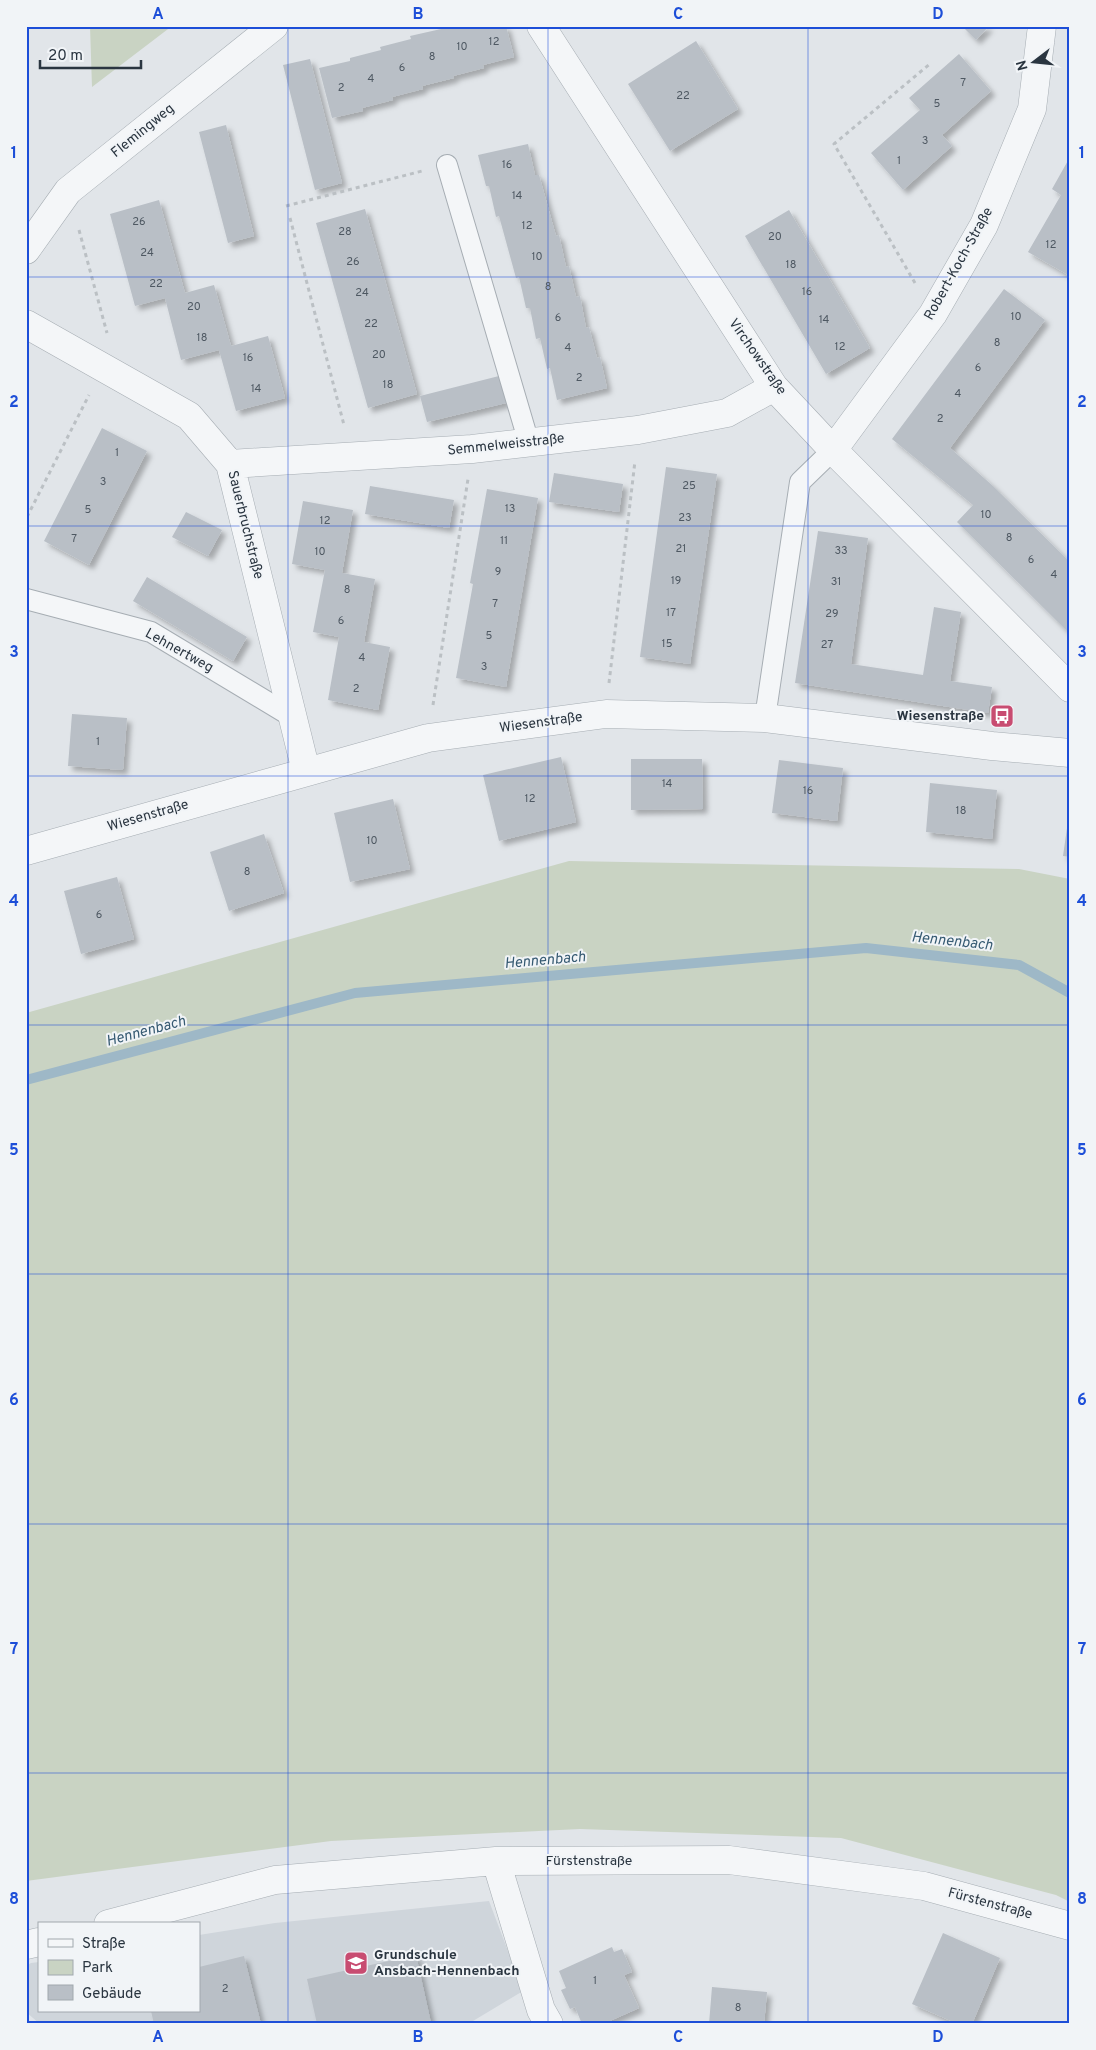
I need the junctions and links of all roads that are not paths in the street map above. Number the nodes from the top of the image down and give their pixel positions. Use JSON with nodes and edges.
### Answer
{"nodes":[{"id":1,"x":274,"y":26,"type":"edge"},
{"id":2,"x":541,"y":26,"type":"edge"},
{"id":3,"x":1042,"y":26,"type":"edge"},
{"id":4,"x":447,"y":165,"type":"road end"},
{"id":5,"x":26,"y":250,"type":"edge"},
{"id":6,"x":26,"y":324,"type":"edge"},
{"id":7,"x":774,"y":387,"type":"junction"},
{"id":8,"x":529,"y":443,"type":"junction"},
{"id":9,"x":833,"y":450,"type":"junction"},
{"id":10,"x":230,"y":464,"type":"junction"},
{"id":11,"x":26,"y":599,"type":"edge"},
{"id":12,"x":1070,"y":688,"type":"edge"},
{"id":13,"x":294,"y":718,"type":"junction"},
{"id":14,"x":765,"y":718,"type":"junction"},
{"id":15,"x":1070,"y":753,"type":"edge"},
{"id":16,"x":306,"y":771,"type":"junction"},
{"id":17,"x":26,"y":851,"type":"edge"},
{"id":18,"x":496,"y":1861,"type":"junction"},
{"id":19,"x":116,"y":1922,"type":"edge"},
{"id":20,"x":1070,"y":1926,"type":"edge"},
{"id":21,"x":549,"y":2024,"type":"edge"}],
"edges":[{"from":1,"to":5,"type":"street","name":"Flemingweg"},
{"from":2,"to":7,"type":"street","name":"Virchowstraße"},
{"from":3,"to":9,"type":"street","name":"Robert-Koch-Straße"},
{"from":4,"to":8,"type":"lane"},
{"from":6,"to":10,"type":"street","name":"Sauerbruchstraße"},
{"from":7,"to":8,"type":"street","name":"Semmelweisstraße"},
{"from":7,"to":9,"type":"street","name":"Virchowstraße"},
{"from":8,"to":10,"type":"street","name":"Semmelweisstraße"},
{"from":9,"to":12,"type":"street","name":"Virchowstraße"},
{"from":9,"to":14,"type":"lane"},
{"from":10,"to":13,"type":"street","name":"Sauerbruchstraße"},
{"from":11,"to":13,"type":"lane","name":"Lehnertweg"},
{"from":13,"to":16,"type":"street","name":"Sauerbruchstraße"},
{"from":14,"to":15,"type":"street","name":"Wiesenstraße"},
{"from":14,"to":16,"type":"street","name":"Wiesenstraße"},
{"from":16,"to":17,"type":"street","name":"Wiesenstraße"},
{"from":18,"to":19,"type":"street","name":"Fürstenstraße"},
{"from":18,"to":20,"type":"street","name":"Fürstenstraße"},
{"from":18,"to":21,"type":"street"}]}
